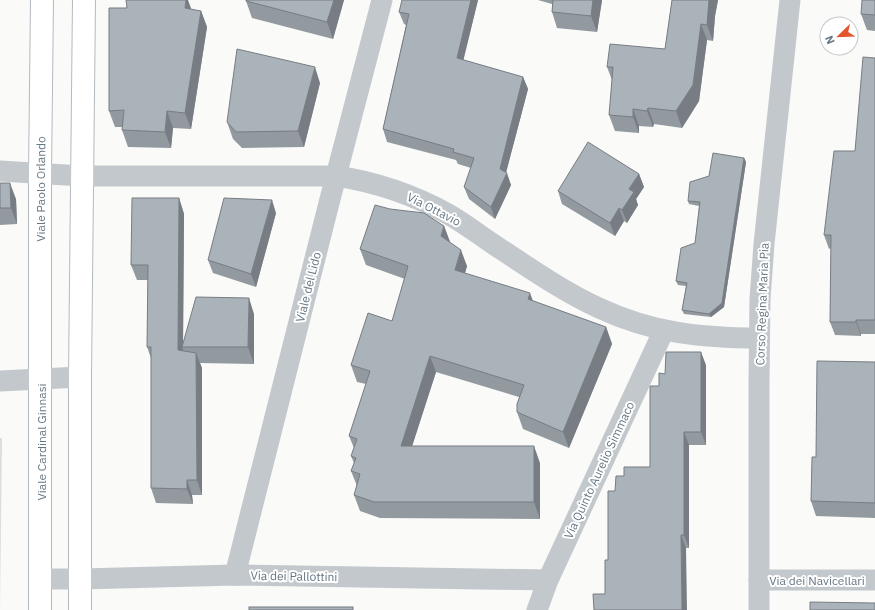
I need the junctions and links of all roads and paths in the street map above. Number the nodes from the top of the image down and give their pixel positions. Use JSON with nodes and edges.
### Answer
{"nodes":[{"id":1,"x":42,"y":0,"type":"edge"},
{"id":2,"x":84,"y":0,"type":"edge"},
{"id":3,"x":382,"y":0,"type":"edge"},
{"id":4,"x":790,"y":0,"type":"edge"},
{"id":5,"x":0,"y":171,"type":"edge"},
{"id":6,"x":40,"y":174,"type":"junction"},
{"id":7,"x":82,"y":176,"type":"junction"},
{"id":8,"x":336,"y":176,"type":"junction"},
{"id":9,"x":664,"y":330,"type":"junction"},
{"id":10,"x":759,"y":338,"type":"junction"},
{"id":11,"x":80,"y":377,"type":"junction"},
{"id":12,"x":41,"y":378,"type":"junction"},
{"id":13,"x":0,"y":381,"type":"edge"},
{"id":14,"x":235,"y":575,"type":"junction"},
{"id":15,"x":41,"y":579,"type":"junction"},
{"id":16,"x":81,"y":579,"type":"junction"},
{"id":17,"x":548,"y":580,"type":"junction"},
{"id":18,"x":759,"y":580,"type":"junction"},
{"id":19,"x":875,"y":580,"type":"edge"},
{"id":20,"x":40,"y":610,"type":"edge"},
{"id":21,"x":80,"y":610,"type":"edge"},
{"id":22,"x":537,"y":610,"type":"edge"},
{"id":23,"x":759,"y":610,"type":"edge"}],
"edges":[{"from":1,"to":6,"type":"street","name":"Viale Paolo Orlando"},
{"from":2,"to":7,"type":"street"},
{"from":3,"to":8,"type":"street","name":"Viale del Lido"},
{"from":4,"to":10,"type":"street","name":"Corso Regina Maria Pia"},
{"from":5,"to":6,"type":"street","name":"Via Ottavio"},
{"from":6,"to":7,"type":"street","name":"Via Ottavio"},
{"from":6,"to":12,"type":"street","name":"Viale Paolo Orlando"},
{"from":7,"to":8,"type":"street","name":"Via Ottavio"},
{"from":7,"to":11,"type":"street"},
{"from":8,"to":9,"type":"street","name":"Via Ottavio"},
{"from":8,"to":14,"type":"street","name":"Viale del Lido"},
{"from":9,"to":10,"type":"street","name":"Via Ottavio"},
{"from":9,"to":17,"type":"street","name":"Via Quinto Aurelio Simmaco"},
{"from":10,"to":18,"type":"street","name":"Corso Regina Maria Pia"},
{"from":11,"to":12,"type":"street","name":"Viale Cardinal Ginnasi"},
{"from":11,"to":16,"type":"street"},
{"from":12,"to":13,"type":"street"},
{"from":12,"to":15,"type":"street","name":"Viale Cardinal Ginnasi"},
{"from":14,"to":16,"type":"street","name":"Via dei Pallottini"},
{"from":14,"to":17,"type":"street","name":"Via dei Pallottini"},
{"from":15,"to":16,"type":"street","name":"Via dei Pallottini"},
{"from":15,"to":20,"type":"street","name":"Viale Cardinal Ginnasi"},
{"from":16,"to":21,"type":"street"},
{"from":17,"to":22,"type":"street","name":"Via Quinto Aurelio Simmaco"},
{"from":18,"to":19,"type":"street","name":"Via dei Navicellari"},
{"from":18,"to":23,"type":"street","name":"Corso Regina Maria Pia"}]}
